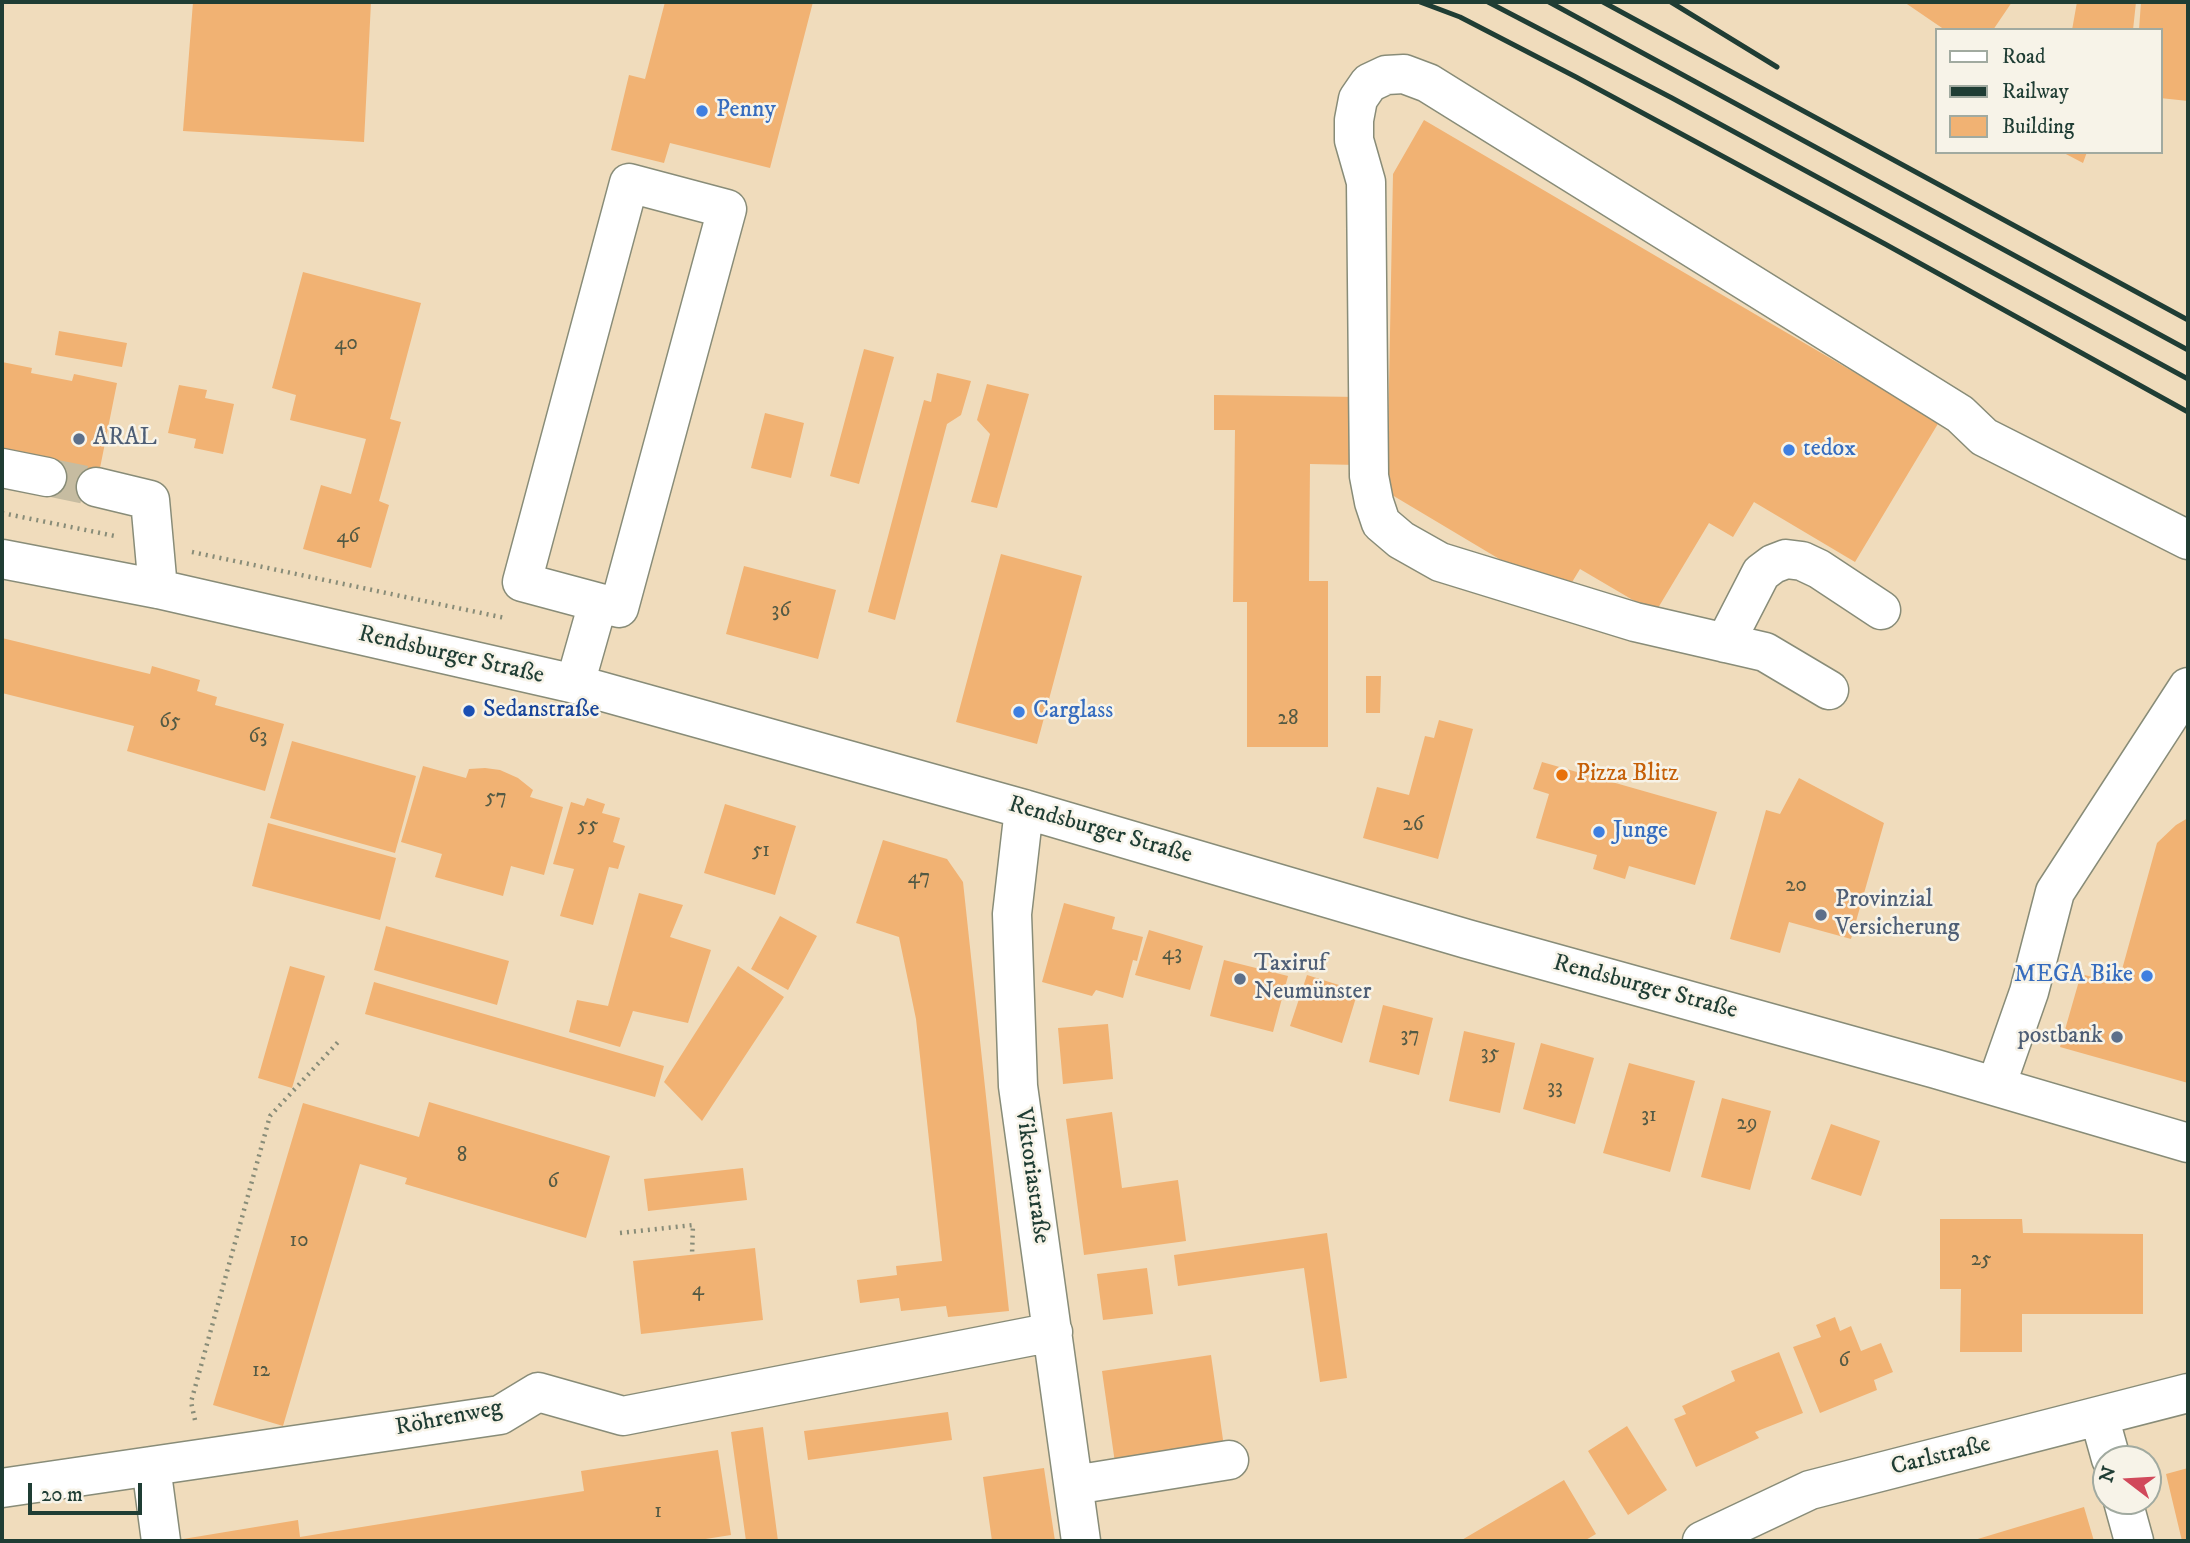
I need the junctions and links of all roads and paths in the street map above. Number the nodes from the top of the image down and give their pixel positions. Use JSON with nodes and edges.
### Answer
{"nodes":[{"id":1,"x":2,"y":468,"type":"edge"},
{"id":2,"x":47,"y":477,"type":"tunnel mouth"},
{"id":3,"x":96,"y":487,"type":"tunnel mouth"},
{"id":4,"x":2,"y":513,"type":"edge"},
{"id":5,"x":2188,"y":540,"type":"edge"},
{"id":6,"x":153,"y":543,"type":"junction"},
{"id":7,"x":2,"y":559,"type":"edge"},
{"id":8,"x":158,"y":589,"type":"junction"},
{"id":9,"x":598,"y":603,"type":"junction"},
{"id":10,"x":1881,"y":610,"type":"dead end"},
{"id":11,"x":507,"y":619,"type":"dead end"},
{"id":12,"x":1725,"y":643,"type":"junction"},
{"id":13,"x":575,"y":684,"type":"junction"},
{"id":14,"x":2188,"y":687,"type":"edge"},
{"id":15,"x":1829,"y":690,"type":"dead end"},
{"id":16,"x":2176,"y":726,"type":"edge"},
{"id":17,"x":1024,"y":809,"type":"junction"},
{"id":18,"x":339,"y":1041,"type":"dead end"},
{"id":19,"x":1996,"y":1086,"type":"junction"},
{"id":20,"x":2188,"y":1143,"type":"edge"},
{"id":21,"x":620,"y":1233,"type":"dead end"},
{"id":22,"x":692,"y":1255,"type":"dead end"},
{"id":23,"x":1053,"y":1332,"type":"junction"},
{"id":24,"x":2188,"y":1393,"type":"edge"},
{"id":25,"x":2099,"y":1416,"type":"junction"},
{"id":26,"x":2107,"y":1445,"type":"edge"},
{"id":27,"x":204,"y":1459,"type":"junction"},
{"id":28,"x":1229,"y":1460,"type":"dead end"},
{"id":29,"x":151,"y":1466,"type":"junction"},
{"id":30,"x":1073,"y":1485,"type":"junction"},
{"id":31,"x":2,"y":1488,"type":"edge"},
{"id":32,"x":2127,"y":1515,"type":"edge"},
{"id":33,"x":161,"y":1541,"type":"edge"},
{"id":34,"x":1081,"y":1541,"type":"edge"},
{"id":35,"x":1702,"y":1541,"type":"edge"},
{"id":36,"x":2134,"y":1541,"type":"edge"}],
"edges":[{"from":1,"to":2,"type":"street"},
{"from":3,"to":6,"type":"street"},
{"from":4,"to":6,"type":"path"},
{"from":5,"to":12,"type":"street"},
{"from":6,"to":8,"type":"street"},
{"from":6,"to":11,"type":"path"},
{"from":7,"to":8,"type":"street","name":"Rendsburger Straße"},
{"from":8,"to":13,"type":"street","name":"Rendsburger Straße"},
{"from":9,"to":9,"type":"street"},
{"from":9,"to":13,"type":"street"},
{"from":10,"to":12,"type":"street"},
{"from":12,"to":15,"type":"street"},
{"from":13,"to":17,"type":"street","name":"Rendsburger Straße"},
{"from":14,"to":16,"type":"street"},
{"from":16,"to":19,"type":"street"},
{"from":17,"to":19,"type":"street","name":"Rendsburger Straße"},
{"from":17,"to":23,"type":"street","name":"Viktoriastraße"},
{"from":18,"to":27,"type":"path"},
{"from":19,"to":20,"type":"street","name":"Rendsburger Straße"},
{"from":21,"to":22,"type":"path"},
{"from":23,"to":27,"type":"street","name":"Röhrenweg"},
{"from":23,"to":30,"type":"street","name":"Viktoriastraße"},
{"from":24,"to":25,"type":"street","name":"Carlstraße"},
{"from":25,"to":26,"type":"street"},
{"from":25,"to":35,"type":"street","name":"Carlstraße"},
{"from":27,"to":29,"type":"street","name":"Röhrenweg"},
{"from":28,"to":30,"type":"street"},
{"from":29,"to":31,"type":"street","name":"Röhrenweg"},
{"from":29,"to":33,"type":"street"},
{"from":30,"to":34,"type":"street","name":"Viktoriastraße"},
{"from":32,"to":36,"type":"street"}]}
